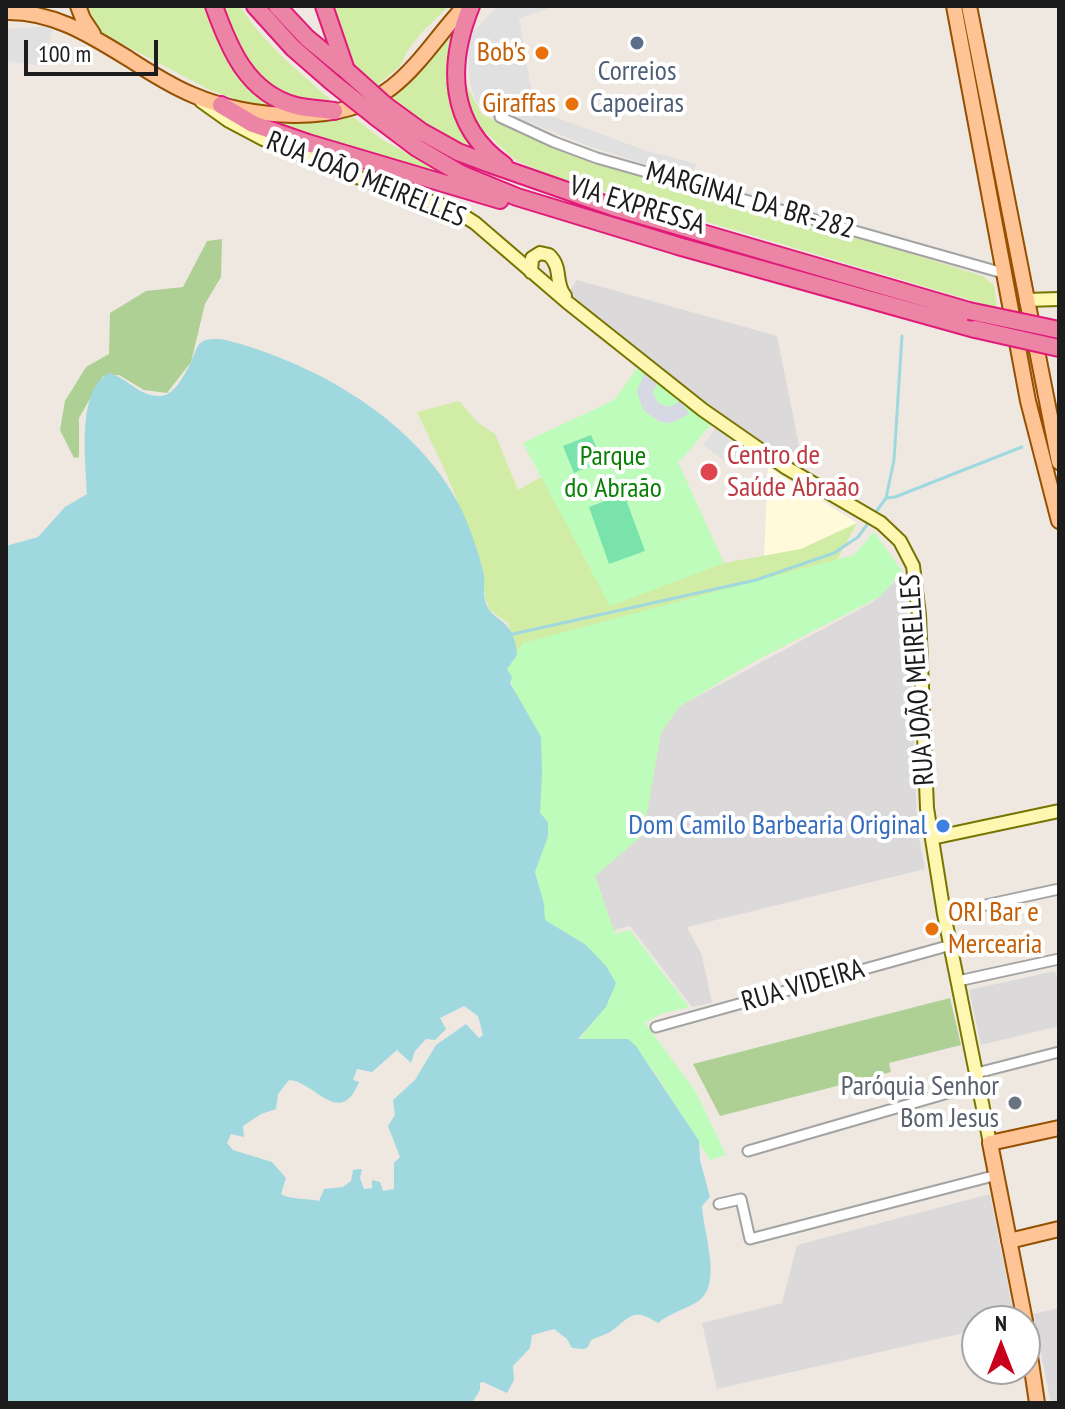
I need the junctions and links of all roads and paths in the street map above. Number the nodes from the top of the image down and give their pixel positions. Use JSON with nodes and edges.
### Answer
{"nodes":[{"id":1,"x":78,"y":6,"type":"edge"},
{"id":2,"x":214,"y":6,"type":"edge"},
{"id":3,"x":255,"y":6,"type":"edge"},
{"id":4,"x":277,"y":6,"type":"edge"},
{"id":5,"x":324,"y":6,"type":"edge"},
{"id":6,"x":468,"y":6,"type":"edge"},
{"id":7,"x":954,"y":6,"type":"edge"},
{"id":8,"x":969,"y":6,"type":"edge"},
{"id":9,"x":6,"y":12,"type":"edge"},
{"id":10,"x":44,"y":16,"type":"junction"},
{"id":11,"x":6,"y":23,"type":"edge"},
{"id":12,"x":99,"y":40,"type":"junction"},
{"id":13,"x":347,"y":71,"type":"junction"},
{"id":14,"x":192,"y":95,"type":"junction"},
{"id":15,"x":221,"y":105,"type":"junction"},
{"id":16,"x":334,"y":111,"type":"junction"},
{"id":17,"x":380,"y":111,"type":"junction"},
{"id":18,"x":500,"y":117,"type":"dead end"},
{"id":19,"x":515,"y":173,"type":"junction"},
{"id":20,"x":584,"y":217,"type":"junction"},
{"id":21,"x":531,"y":272,"type":"junction"},
{"id":22,"x":1003,"y":273,"type":"junction"},
{"id":23,"x":1021,"y":279,"type":"junction"},
{"id":24,"x":1059,"y":299,"type":"edge"},
{"id":25,"x":1026,"y":300,"type":"junction"},
{"id":26,"x":567,"y":302,"type":"junction"},
{"id":27,"x":1059,"y":330,"type":"edge"},
{"id":28,"x":1059,"y":348,"type":"edge"},
{"id":29,"x":1059,"y":462,"type":"edge"},
{"id":30,"x":1059,"y":521,"type":"edge"},
{"id":31,"x":1059,"y":811,"type":"edge"},
{"id":32,"x":932,"y":838,"type":"junction"},
{"id":33,"x":1059,"y":889,"type":"edge"},
{"id":34,"x":944,"y":914,"type":"junction"},
{"id":35,"x":951,"y":945,"type":"junction"},
{"id":36,"x":1059,"y":959,"type":"edge"},
{"id":37,"x":958,"y":981,"type":"junction"},
{"id":38,"x":656,"y":1027,"type":"dead end"},
{"id":39,"x":1059,"y":1052,"type":"edge"},
{"id":40,"x":978,"y":1079,"type":"junction"},
{"id":41,"x":1059,"y":1128,"type":"edge"},
{"id":42,"x":990,"y":1143,"type":"junction"},
{"id":43,"x":748,"y":1151,"type":"dead end"},
{"id":44,"x":997,"y":1175,"type":"junction"},
{"id":45,"x":719,"y":1204,"type":"dead end"},
{"id":46,"x":1059,"y":1229,"type":"edge"},
{"id":47,"x":1009,"y":1241,"type":"junction"},
{"id":48,"x":1022,"y":1305,"type":"edge"}],
"edges":[{"from":1,"to":12,"type":"main road"},
{"from":2,"to":16,"type":"highway"},
{"from":3,"to":17,"type":"highway","name":"VIA EXPRESSA","bridge":true},
{"from":4,"to":13,"type":"highway","name":"VIA EXPRESSA"},
{"from":5,"to":13,"type":"highway"},
{"from":6,"to":16,"type":"main road"},
{"from":6,"to":19,"type":"highway"},
{"from":7,"to":22,"type":"main road"},
{"from":8,"to":23,"type":"main road"},
{"from":9,"to":10,"type":"main road"},
{"from":10,"to":11,"type":"main road"},
{"from":10,"to":12,"type":"main road"},
{"from":12,"to":14,"type":"main road"},
{"from":13,"to":17,"type":"highway","name":"VIA EXPRESSA","bridge":true},
{"from":14,"to":15,"type":"main road"},
{"from":14,"to":21,"type":"main road","name":"RUA JOÃO MEIRELLES"},
{"from":15,"to":16,"type":"main road"},
{"from":15,"to":20,"type":"highway"},
{"from":17,"to":19,"type":"highway","name":"VIA EXPRESSA"},
{"from":17,"to":20,"type":"highway","name":"VIA EXPRESSA"},
{"from":18,"to":22,"type":"street","name":"MARGINAL DA BR-282"},
{"from":19,"to":27,"type":"highway","name":"VIA EXPRESSA","bridge":true},
{"from":20,"to":28,"type":"highway","name":"VIA EXPRESSA","bridge":true},
{"from":21,"to":26,"type":"main road","name":"RUA JOÃO MEIRELLES"},
{"from":21,"to":26,"type":"main road"},
{"from":22,"to":23,"type":"main road"},
{"from":22,"to":30,"type":"main road"},
{"from":23,"to":25,"type":"main road"},
{"from":24,"to":25,"type":"main road"},
{"from":25,"to":29,"type":"main road"},
{"from":26,"to":32,"type":"main road","name":"RUA JOÃO MEIRELLES"},
{"from":31,"to":32,"type":"main road"},
{"from":32,"to":34,"type":"main road","name":"RUA JOÃO MEIRELLES"},
{"from":33,"to":34,"type":"street"},
{"from":34,"to":35,"type":"main road","name":"RUA JOÃO MEIRELLES"},
{"from":35,"to":37,"type":"main road","name":"RUA JOÃO MEIRELLES"},
{"from":35,"to":38,"type":"street","name":"RUA VIDEIRA"},
{"from":36,"to":37,"type":"street"},
{"from":37,"to":40,"type":"main road","name":"RUA JOÃO MEIRELLES"},
{"from":39,"to":40,"type":"street"},
{"from":40,"to":42,"type":"main road","name":"RUA JOÃO MEIRELLES"},
{"from":40,"to":43,"type":"street"},
{"from":41,"to":42,"type":"main road"},
{"from":42,"to":44,"type":"main road","name":"RUA JOÃO MEIRELLES"},
{"from":44,"to":45,"type":"street"},
{"from":44,"to":47,"type":"main road","name":"RUA JOÃO MEIRELLES"},
{"from":46,"to":47,"type":"main road"},
{"from":47,"to":48,"type":"main road","name":"RUA JOÃO MEIRELLES"}]}
